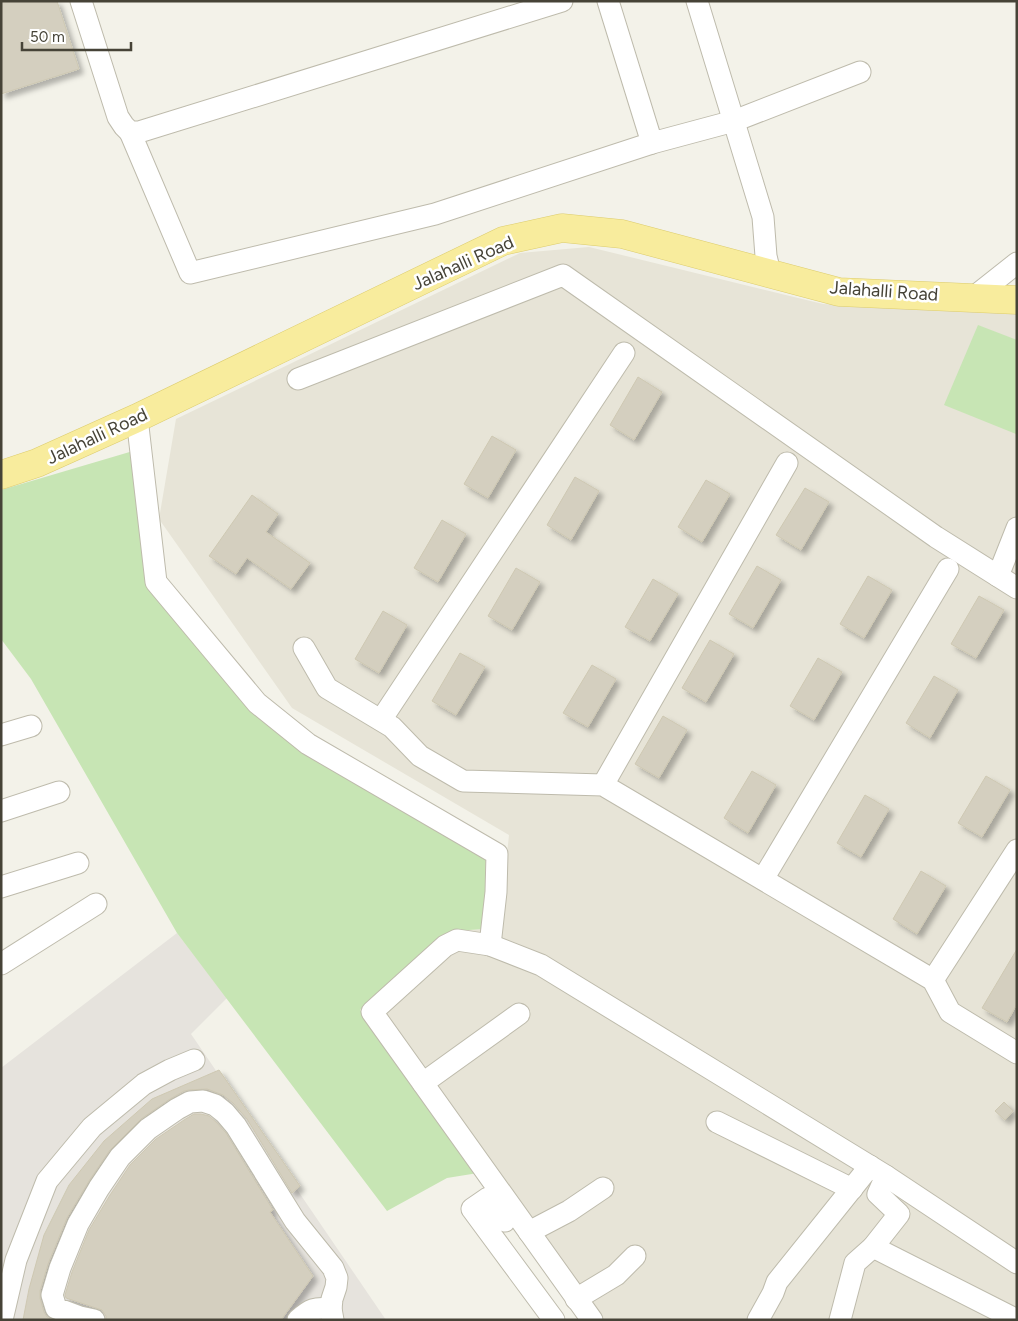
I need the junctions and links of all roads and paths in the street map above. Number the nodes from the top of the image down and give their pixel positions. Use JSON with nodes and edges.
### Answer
{"nodes":[{"id":1,"x":81,"y":1,"type":"edge"},
{"id":2,"x":562,"y":1,"type":"edge"},
{"id":3,"x":608,"y":1,"type":"edge"},
{"id":4,"x":697,"y":1,"type":"edge"},
{"id":5,"x":860,"y":72,"type":"dead end"},
{"id":6,"x":734,"y":121,"type":"junction"},
{"id":7,"x":130,"y":132,"type":"junction"},
{"id":8,"x":652,"y":143,"type":"junction"},
{"id":9,"x":1017,"y":263,"type":"edge"},
{"id":10,"x":770,"y":273,"type":"junction"},
{"id":11,"x":974,"y":297,"type":"junction"},
{"id":12,"x":1017,"y":300,"type":"edge"},
{"id":13,"x":624,"y":353,"type":"dead end"},
{"id":14,"x":298,"y":378,"type":"dead end"},
{"id":15,"x":138,"y":418,"type":"junction"},
{"id":16,"x":787,"y":463,"type":"dead end"},
{"id":17,"x":1,"y":475,"type":"edge"},
{"id":18,"x":1017,"y":528,"type":"edge"},
{"id":19,"x":948,"y":569,"type":"dead end"},
{"id":20,"x":998,"y":576,"type":"junction"},
{"id":21,"x":1017,"y":588,"type":"edge"},
{"id":22,"x":304,"y":648,"type":"dead end"},
{"id":23,"x":381,"y":720,"type":"junction"},
{"id":24,"x":31,"y":726,"type":"dead end"},
{"id":25,"x":1,"y":735,"type":"edge"},
{"id":26,"x":603,"y":785,"type":"junction"},
{"id":27,"x":59,"y":792,"type":"dead end"},
{"id":28,"x":1,"y":811,"type":"edge"},
{"id":29,"x":1017,"y":850,"type":"edge"},
{"id":30,"x":78,"y":863,"type":"dead end"},
{"id":31,"x":763,"y":879,"type":"junction"},
{"id":32,"x":1,"y":887,"type":"edge"},
{"id":33,"x":96,"y":904,"type":"dead end"},
{"id":34,"x":490,"y":945,"type":"junction"},
{"id":35,"x":1,"y":964,"type":"edge"},
{"id":36,"x":933,"y":980,"type":"junction"},
{"id":37,"x":520,"y":1014,"type":"dead end"},
{"id":38,"x":1017,"y":1053,"type":"edge"},
{"id":39,"x":194,"y":1060,"type":"dead end"},
{"id":40,"x":423,"y":1084,"type":"junction"},
{"id":41,"x":717,"y":1122,"type":"dead end"},
{"id":42,"x":878,"y":1171,"type":"junction"},
{"id":43,"x":603,"y":1188,"type":"dead end"},
{"id":44,"x":852,"y":1189,"type":"junction"},
{"id":45,"x":529,"y":1232,"type":"junction"},
{"id":46,"x":874,"y":1247,"type":"junction"},
{"id":47,"x":635,"y":1256,"type":"dead end"},
{"id":48,"x":1017,"y":1263,"type":"edge"},
{"id":49,"x":577,"y":1309,"type":"edge"},
{"id":50,"x":332,"y":1314,"type":"edge"},
{"id":51,"x":2,"y":1320,"type":"edge"},
{"id":52,"x":94,"y":1320,"type":"edge"},
{"id":53,"x":298,"y":1320,"type":"edge"},
{"id":54,"x":554,"y":1320,"type":"edge"},
{"id":55,"x":592,"y":1320,"type":"edge"},
{"id":56,"x":758,"y":1320,"type":"edge"},
{"id":57,"x":840,"y":1320,"type":"edge"},
{"id":58,"x":1017,"y":1320,"type":"edge"}],
"edges":[{"from":1,"to":7,"type":"street"},
{"from":2,"to":7,"type":"street"},
{"from":3,"to":8,"type":"street"},
{"from":4,"to":6,"type":"street"},
{"from":5,"to":6,"type":"street"},
{"from":6,"to":8,"type":"street"},
{"from":6,"to":10,"type":"street"},
{"from":7,"to":8,"type":"street"},
{"from":9,"to":11,"type":"street"},
{"from":10,"to":11,"type":"main road","name":"Jalahalli Road"},
{"from":10,"to":15,"type":"main road","name":"Jalahalli Road"},
{"from":11,"to":12,"type":"main road","name":"Jalahalli Road"},
{"from":13,"to":23,"type":"street"},
{"from":14,"to":20,"type":"street"},
{"from":15,"to":17,"type":"main road","name":"Jalahalli Road"},
{"from":15,"to":34,"type":"street"},
{"from":16,"to":26,"type":"street"},
{"from":18,"to":20,"type":"street"},
{"from":19,"to":31,"type":"street"},
{"from":20,"to":21,"type":"street"},
{"from":22,"to":23,"type":"street"},
{"from":23,"to":26,"type":"street"},
{"from":24,"to":25,"type":"street"},
{"from":26,"to":31,"type":"street"},
{"from":27,"to":28,"type":"street"},
{"from":29,"to":36,"type":"street"},
{"from":30,"to":32,"type":"street"},
{"from":31,"to":36,"type":"street"},
{"from":33,"to":35,"type":"street"},
{"from":34,"to":40,"type":"street"},
{"from":34,"to":42,"type":"street"},
{"from":36,"to":38,"type":"street"},
{"from":37,"to":40,"type":"street"},
{"from":39,"to":51,"type":"street"},
{"from":40,"to":45,"type":"street"},
{"from":41,"to":44,"type":"street"},
{"from":42,"to":44,"type":"street"},
{"from":42,"to":46,"type":"street"},
{"from":42,"to":48,"type":"street"},
{"from":43,"to":45,"type":"street"},
{"from":44,"to":56,"type":"street"},
{"from":45,"to":49,"type":"street"},
{"from":46,"to":57,"type":"street"},
{"from":46,"to":58,"type":"street"},
{"from":47,"to":49,"type":"street"},
{"from":49,"to":54,"type":"street"},
{"from":49,"to":55,"type":"street"},
{"from":50,"to":52,"type":"street"},
{"from":50,"to":53,"type":"street"}]}
